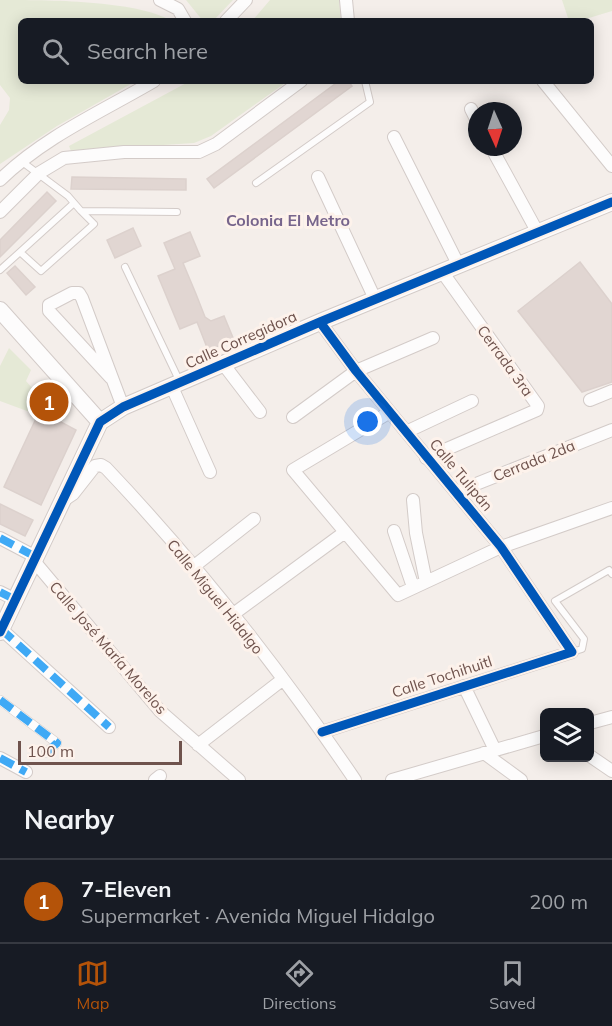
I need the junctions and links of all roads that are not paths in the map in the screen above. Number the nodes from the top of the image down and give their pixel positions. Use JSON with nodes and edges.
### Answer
{"nodes":[{"id":1,"x":160,"y":0,"type":"edge"},
{"id":2,"x":246,"y":0,"type":"edge"},
{"id":3,"x":346,"y":0,"type":"edge"},
{"id":4,"x":183,"y":18,"type":"edge"},
{"id":5,"x":229,"y":18,"type":"edge"},
{"id":6,"x":348,"y":18,"type":"edge"},
{"id":7,"x":149,"y":84,"type":"edge"},
{"id":8,"x":297,"y":84,"type":"edge"},
{"id":9,"x":366,"y":84,"type":"edge"},
{"id":10,"x":545,"y":84,"type":"edge"},
{"id":11,"x":394,"y":137,"type":"dead end"},
{"id":12,"x":496,"y":156,"type":"edge"},
{"id":13,"x":21,"y":160,"type":"junction"},
{"id":14,"x":612,"y":166,"type":"edge"},
{"id":15,"x":39,"y":173,"type":"junction"},
{"id":16,"x":318,"y":177,"type":"dead end"},
{"id":17,"x":0,"y":180,"type":"edge"},
{"id":18,"x":256,"y":183,"type":"dead end"},
{"id":19,"x":612,"y":202,"type":"edge"},
{"id":20,"x":74,"y":203,"type":"junction"},
{"id":21,"x":81,"y":211,"type":"junction"},
{"id":22,"x":0,"y":212,"type":"edge"},
{"id":23,"x":177,"y":212,"type":"dead end"},
{"id":24,"x":538,"y":233,"type":"junction"},
{"id":25,"x":20,"y":252,"type":"junction"},
{"id":26,"x":125,"y":267,"type":"dead end"},
{"id":27,"x":0,"y":270,"type":"edge"},
{"id":28,"x":451,"y":270,"type":"junction"},
{"id":29,"x":375,"y":299,"type":"junction"},
{"id":30,"x":0,"y":310,"type":"edge"},
{"id":31,"x":320,"y":322,"type":"junction"},
{"id":32,"x":434,"y":338,"type":"dead end"},
{"id":33,"x":224,"y":365,"type":"junction"},
{"id":34,"x":356,"y":371,"type":"junction"},
{"id":35,"x":111,"y":378,"type":"junction"},
{"id":36,"x":176,"y":386,"type":"junction"},
{"id":37,"x":612,"y":392,"type":"edge"},
{"id":38,"x":472,"y":400,"type":"dead end"},
{"id":39,"x":590,"y":400,"type":"dead end"},
{"id":40,"x":123,"y":407,"type":"junction"},
{"id":41,"x":260,"y":412,"type":"dead end"},
{"id":42,"x":390,"y":412,"type":"junction"},
{"id":43,"x":293,"y":417,"type":"dead end"},
{"id":44,"x":100,"y":422,"type":"junction"},
{"id":45,"x":612,"y":430,"type":"edge"},
{"id":46,"x":406,"y":432,"type":"junction"},
{"id":47,"x":426,"y":458,"type":"junction"},
{"id":48,"x":210,"y":472,"type":"dead end"},
{"id":49,"x":456,"y":492,"type":"junction"},
{"id":50,"x":413,"y":500,"type":"dead end"},
{"id":51,"x":61,"y":501,"type":"junction"},
{"id":52,"x":612,"y":508,"type":"edge"},
{"id":53,"x":254,"y":519,"type":"dead end"},
{"id":54,"x":394,"y":531,"type":"dead end"},
{"id":55,"x":345,"y":532,"type":"junction"},
{"id":56,"x":0,"y":538,"type":"edge"},
{"id":57,"x":501,"y":547,"type":"junction"},
{"id":58,"x":35,"y":559,"type":"junction"},
{"id":59,"x":193,"y":567,"type":"junction"},
{"id":60,"x":612,"y":574,"type":"edge"},
{"id":61,"x":426,"y":582,"type":"junction"},
{"id":62,"x":413,"y":587,"type":"junction"},
{"id":63,"x":0,"y":592,"type":"edge"},
{"id":64,"x":16,"y":600,"type":"junction"},
{"id":65,"x":232,"y":615,"type":"junction"},
{"id":66,"x":1,"y":630,"type":"edge"},
{"id":67,"x":572,"y":652,"type":"junction"},
{"id":68,"x":282,"y":680,"type":"junction"},
{"id":69,"x":464,"y":686,"type":"junction"},
{"id":70,"x":0,"y":700,"type":"edge"},
{"id":71,"x":612,"y":717,"type":"edge"},
{"id":72,"x":594,"y":722,"type":"edge"},
{"id":73,"x":109,"y":727,"type":"dead end"},
{"id":74,"x":322,"y":732,"type":"junction"},
{"id":75,"x":540,"y":737,"type":"edge"},
{"id":76,"x":198,"y":745,"type":"junction"},
{"id":77,"x":489,"y":752,"type":"junction"},
{"id":78,"x":46,"y":753,"type":"dead end"},
{"id":79,"x":0,"y":758,"type":"edge"},
{"id":80,"x":594,"y":759,"type":"edge"},
{"id":81,"x":612,"y":771,"type":"edge"},
{"id":82,"x":26,"y":772,"type":"dead end"},
{"id":83,"x":421,"y":776,"type":"edge"},
{"id":84,"x":239,"y":780,"type":"edge"},
{"id":85,"x":355,"y":780,"type":"edge"},
{"id":86,"x":392,"y":780,"type":"edge"},
{"id":87,"x":520,"y":780,"type":"edge"}],
"edges":[{"from":1,"to":4,"type":"street"},
{"from":2,"to":5,"type":"street"},
{"from":3,"to":6,"type":"street"},
{"from":7,"to":13,"type":"street"},
{"from":8,"to":15,"type":"street"},
{"from":9,"to":18,"type":"lane"},
{"from":10,"to":14,"type":"street"},
{"from":11,"to":28,"type":"street"},
{"from":12,"to":24,"type":"street"},
{"from":13,"to":15,"type":"lane"},
{"from":13,"to":17,"type":"street"},
{"from":15,"to":20,"type":"lane"},
{"from":15,"to":22,"type":"street"},
{"from":16,"to":29,"type":"street"},
{"from":19,"to":24,"type":"street","name":"Calle Corregidora"},
{"from":20,"to":21,"type":"lane"},
{"from":20,"to":25,"type":"lane"},
{"from":21,"to":23,"type":"lane"},
{"from":21,"to":25,"type":"lane"},
{"from":24,"to":28,"type":"street","name":"Calle Corregidora"},
{"from":25,"to":27,"type":"lane"},
{"from":26,"to":36,"type":"lane"},
{"from":28,"to":29,"type":"street","name":"Calle Corregidora"},
{"from":28,"to":47,"type":"street","name":"Cerrada 3ra"},
{"from":29,"to":31,"type":"street","name":"Calle Corregidora"},
{"from":30,"to":44,"type":"street"},
{"from":31,"to":33,"type":"street","name":"Calle Corregidora"},
{"from":31,"to":34,"type":"street","name":"Calle Tulipán"},
{"from":32,"to":34,"type":"street"},
{"from":33,"to":36,"type":"street","name":"Calle Corregidora"},
{"from":33,"to":41,"type":"street"},
{"from":34,"to":42,"type":"street","name":"Calle Tulipán"},
{"from":34,"to":43,"type":"street"},
{"from":35,"to":35,"type":"street"},
{"from":35,"to":40,"type":"street"},
{"from":36,"to":40,"type":"street","name":"Calle Corregidora"},
{"from":36,"to":48,"type":"street"},
{"from":37,"to":39,"type":"street"},
{"from":38,"to":46,"type":"street"},
{"from":40,"to":44,"type":"street","name":"Calle Corregidora"},
{"from":42,"to":46,"type":"street","name":"Calle Tulipán"},
{"from":42,"to":55,"type":"street"},
{"from":44,"to":51,"type":"street"},
{"from":45,"to":49,"type":"street","name":"Cerrada 2da"},
{"from":46,"to":47,"type":"street","name":"Calle Tulipán"},
{"from":47,"to":49,"type":"street","name":"Calle Tulipán"},
{"from":49,"to":57,"type":"street","name":"Calle Tulipán"},
{"from":50,"to":61,"type":"street"},
{"from":51,"to":58,"type":"street"},
{"from":51,"to":59,"type":"street","name":"Calle Miguel Hidalgo"},
{"from":52,"to":57,"type":"street"},
{"from":53,"to":59,"type":"street"},
{"from":54,"to":62,"type":"street"},
{"from":55,"to":62,"type":"street"},
{"from":55,"to":65,"type":"street"},
{"from":56,"to":58,"type":"street"},
{"from":57,"to":61,"type":"street"},
{"from":57,"to":67,"type":"street","name":"Calle Tulipán"},
{"from":58,"to":64,"type":"street"},
{"from":58,"to":76,"type":"street","name":"Calle José María Morelos"},
{"from":59,"to":65,"type":"street","name":"Calle Miguel Hidalgo"},
{"from":60,"to":67,"type":"lane"},
{"from":61,"to":62,"type":"street"},
{"from":63,"to":64,"type":"street"},
{"from":64,"to":66,"type":"street"},
{"from":65,"to":68,"type":"street","name":"Calle Miguel Hidalgo"},
{"from":66,"to":73,"type":"street"},
{"from":67,"to":69,"type":"street","name":"Calle Tochihuitl"},
{"from":68,"to":74,"type":"street","name":"Calle Miguel Hidalgo"},
{"from":68,"to":76,"type":"street"},
{"from":69,"to":74,"type":"street","name":"Calle Tochihuitl"},
{"from":69,"to":77,"type":"street"},
{"from":70,"to":78,"type":"street"},
{"from":71,"to":72,"type":"street"},
{"from":74,"to":85,"type":"street","name":"Calle Miguel Hidalgo"},
{"from":75,"to":77,"type":"street"},
{"from":76,"to":84,"type":"street","name":"Calle José María Morelos"},
{"from":77,"to":83,"type":"street"},
{"from":77,"to":87,"type":"street"},
{"from":79,"to":82,"type":"street"},
{"from":80,"to":81,"type":"street"},
{"from":83,"to":86,"type":"street"}]}
